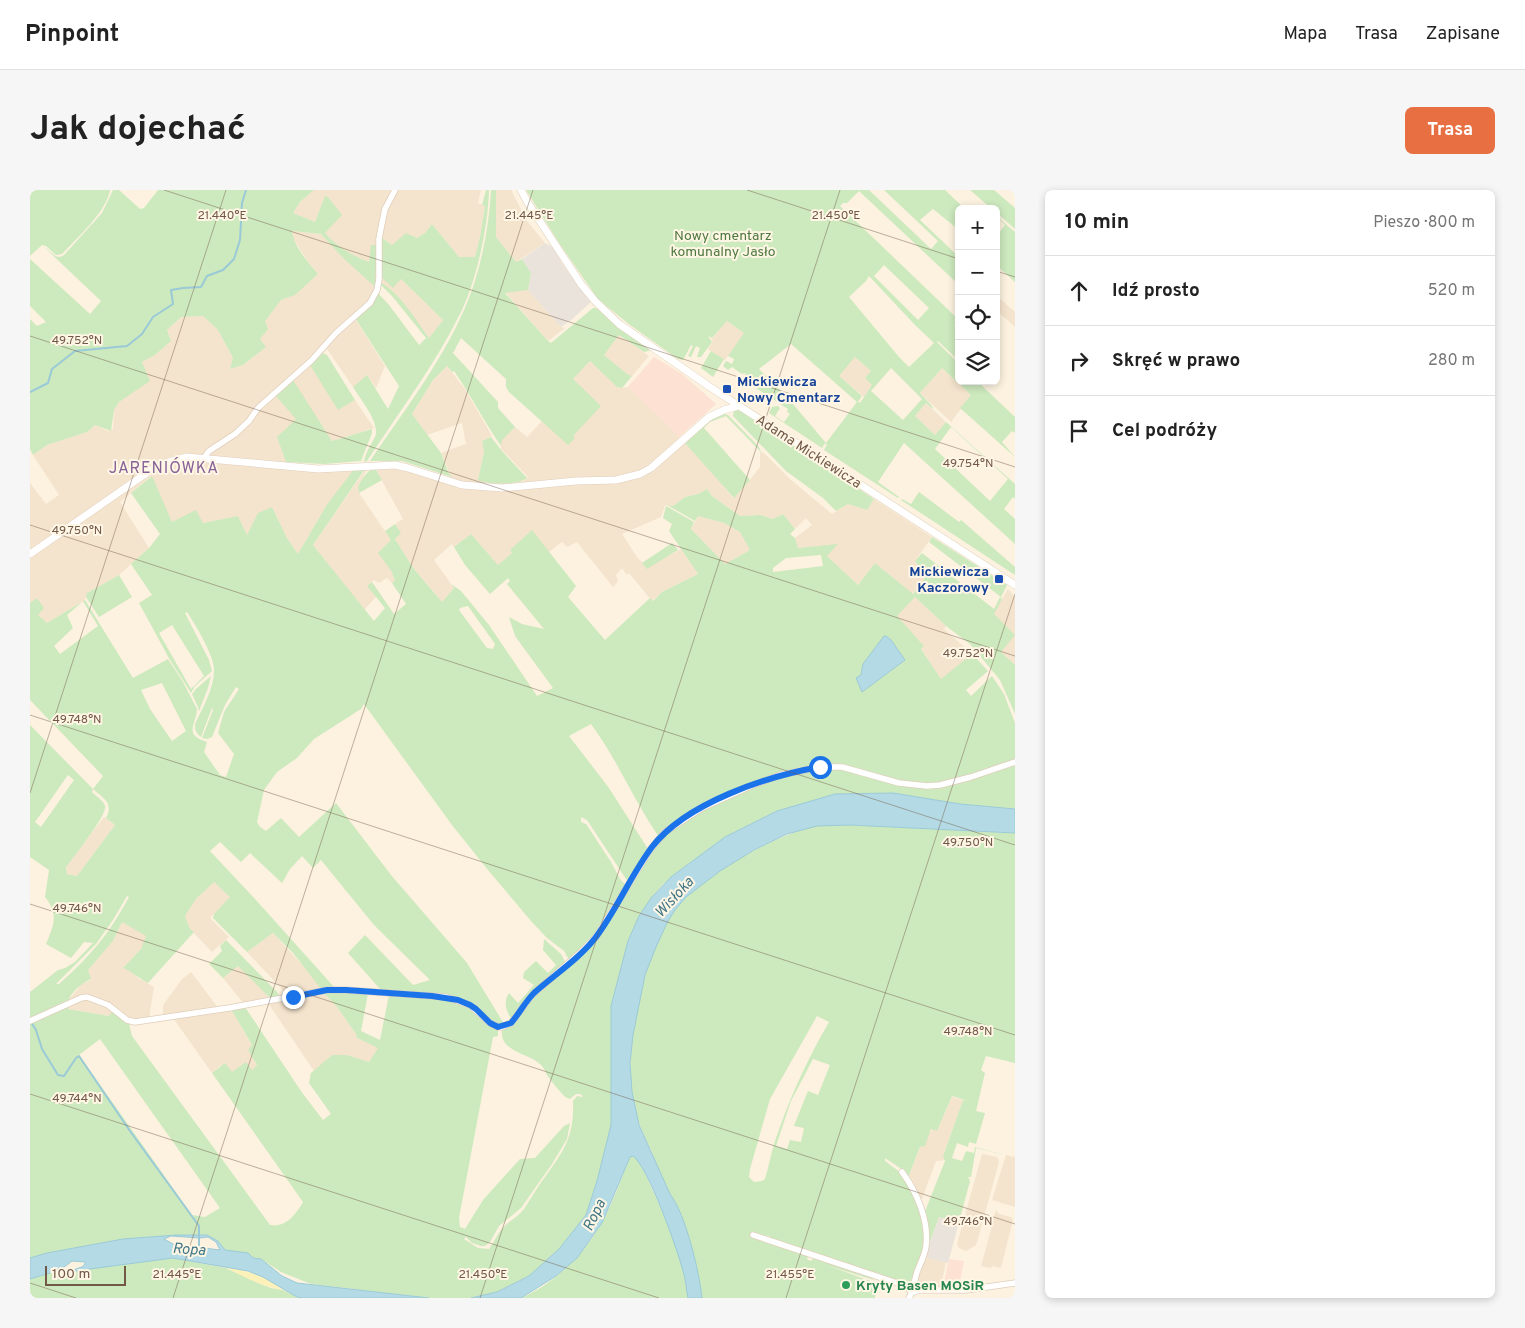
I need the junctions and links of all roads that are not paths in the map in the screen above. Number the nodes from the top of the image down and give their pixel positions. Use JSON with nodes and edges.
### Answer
{"nodes":[{"id":1,"x":395,"y":190,"type":"edge"},
{"id":2,"x":521,"y":190,"type":"edge"},
{"id":3,"x":738,"y":404,"type":"junction"},
{"id":4,"x":204,"y":458,"type":"junction"},
{"id":5,"x":30,"y":554,"type":"edge"},
{"id":6,"x":1015,"y":585,"type":"edge"},
{"id":7,"x":1015,"y":762,"type":"edge"},
{"id":8,"x":32,"y":1020,"type":"edge"},
{"id":9,"x":902,"y":1172,"type":"dead end"},
{"id":10,"x":753,"y":1235,"type":"dead end"},
{"id":11,"x":1015,"y":1283,"type":"edge"},
{"id":12,"x":911,"y":1295,"type":"edge"}],
"edges":[{"from":1,"to":4,"type":"street"},
{"from":2,"to":3,"type":"street","name":"Adama Mickiewicza"},
{"from":3,"to":4,"type":"street"},
{"from":3,"to":6,"type":"street","name":"Adama Mickiewicza"},
{"from":4,"to":5,"type":"street"},
{"from":7,"to":8,"type":"street"},
{"from":9,"to":12,"type":"street"},
{"from":10,"to":12,"type":"street"},
{"from":11,"to":12,"type":"street"}]}
